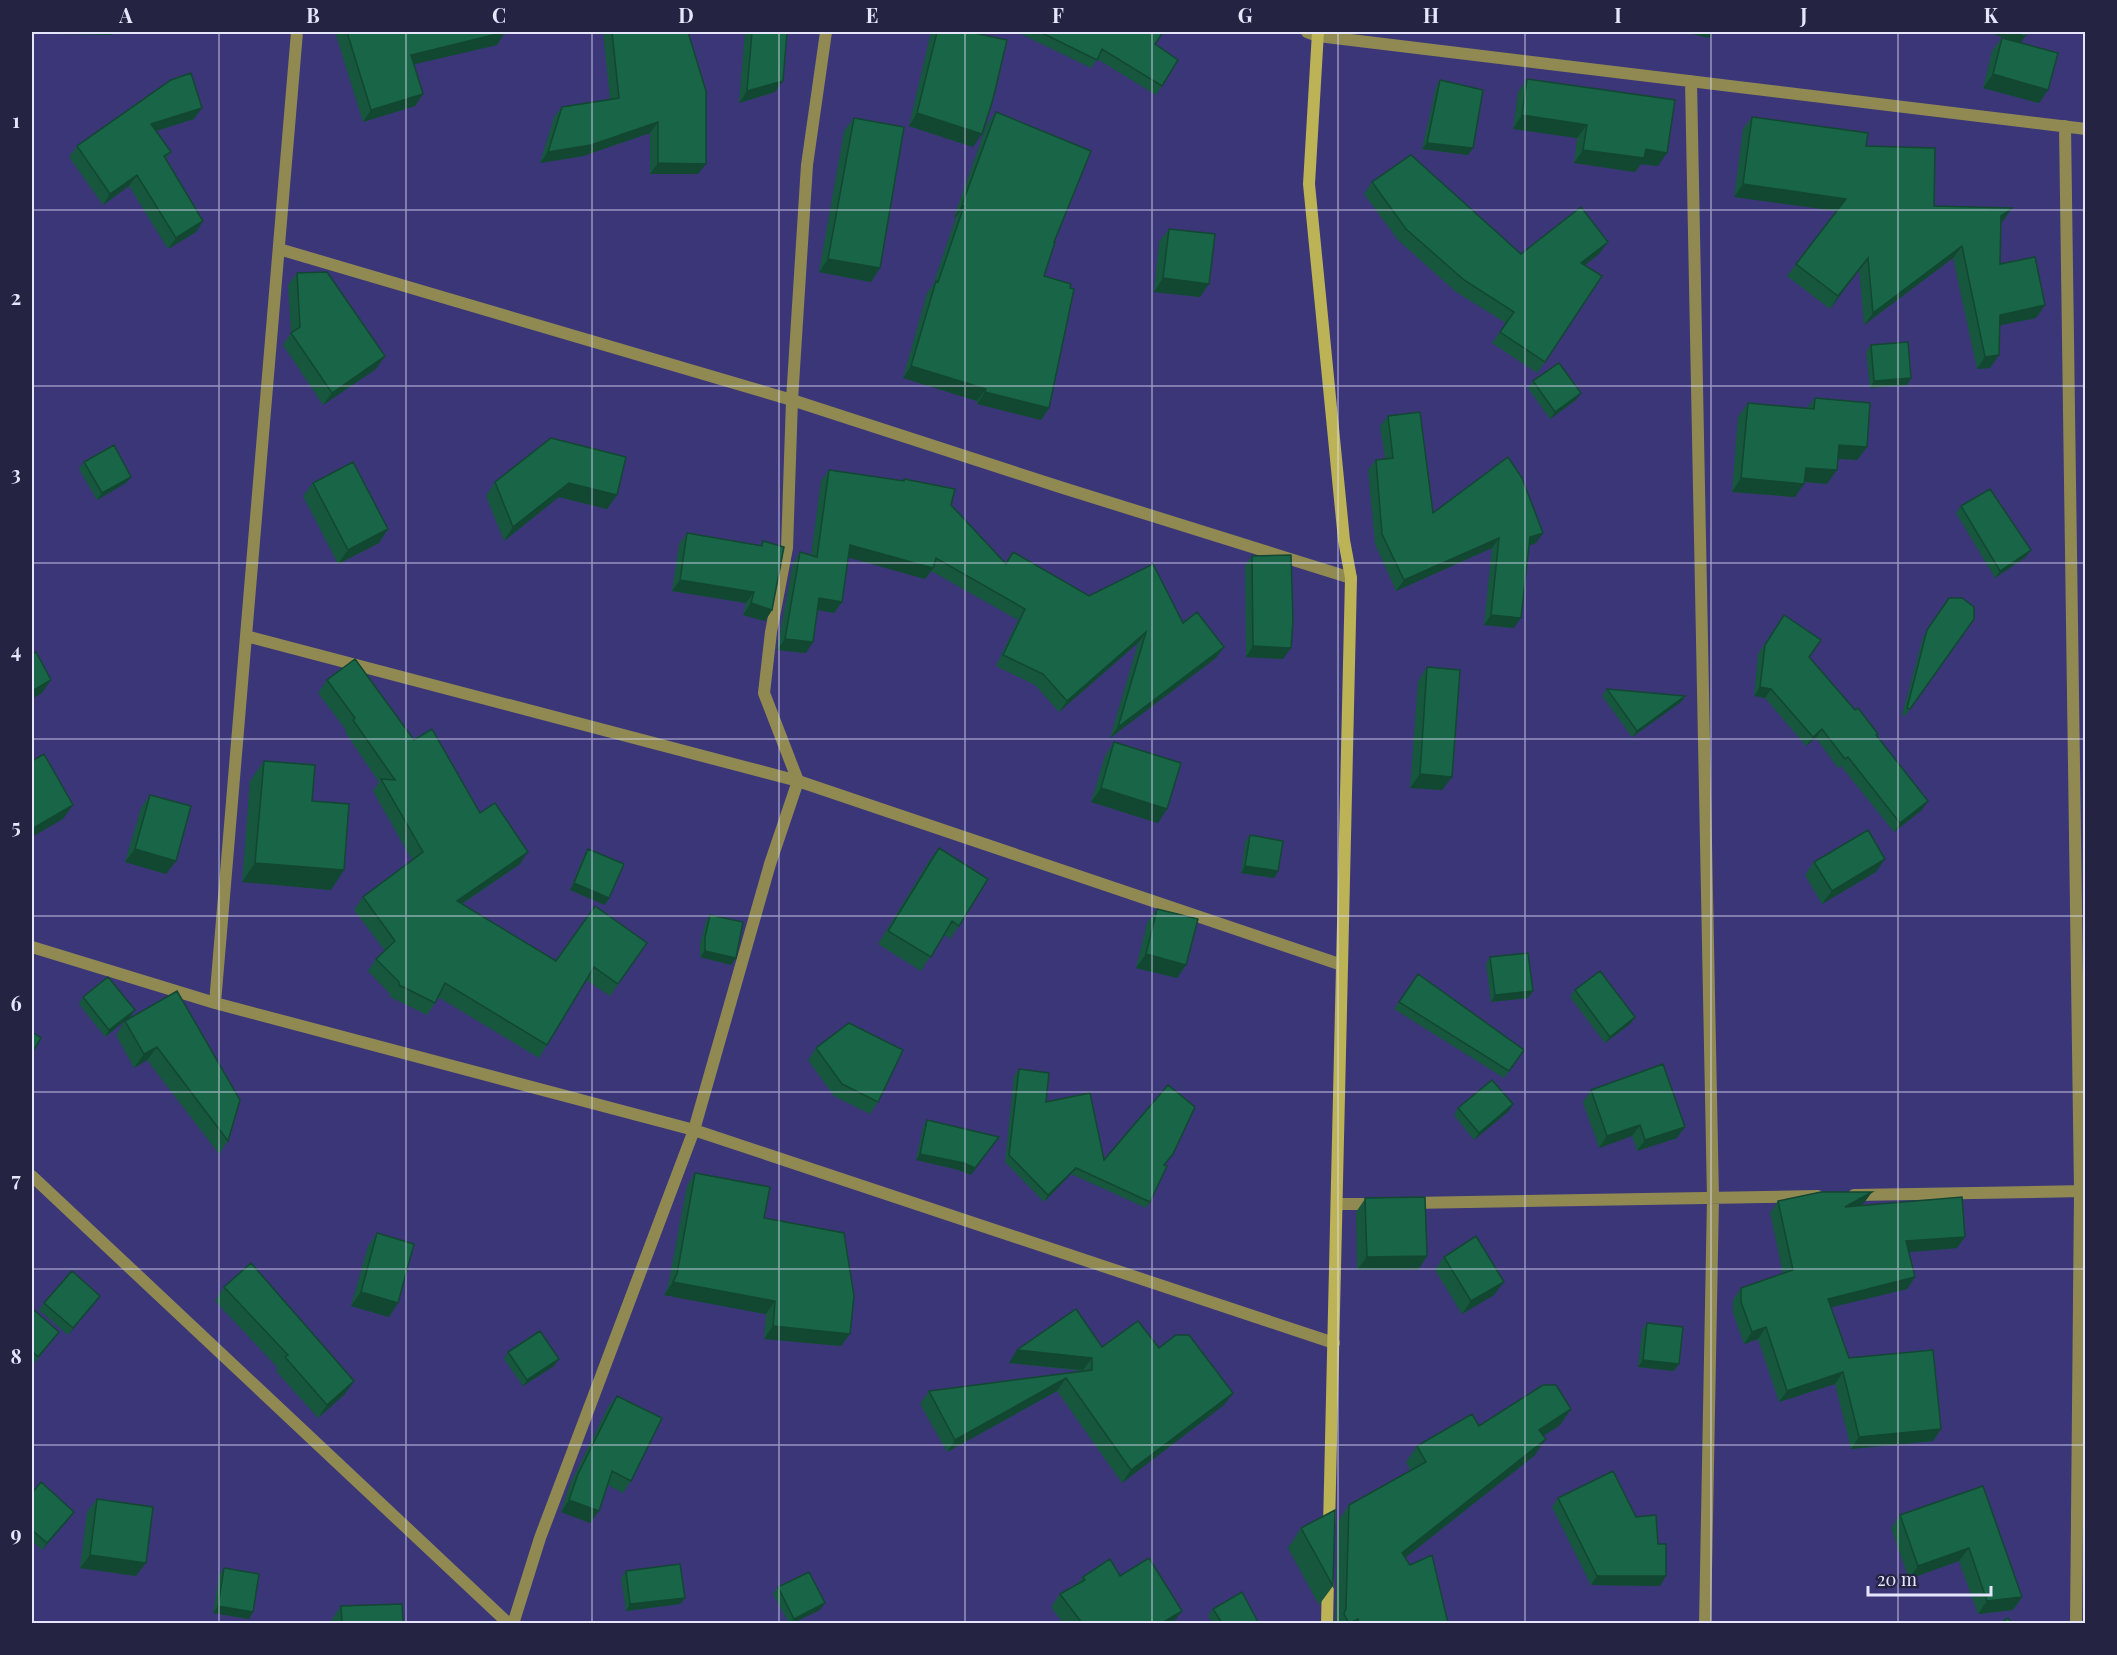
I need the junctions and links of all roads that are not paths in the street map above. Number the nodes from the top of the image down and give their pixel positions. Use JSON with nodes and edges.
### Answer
{"nodes":[{"id":1,"x":297,"y":32,"type":"edge"},
{"id":2,"x":826,"y":32,"type":"edge"},
{"id":3,"x":1315,"y":33,"type":"edge"},
{"id":4,"x":1691,"y":81,"type":"junction"},
{"id":5,"x":2065,"y":126,"type":"junction"},
{"id":6,"x":2085,"y":129,"type":"edge"},
{"id":7,"x":279,"y":249,"type":"junction"},
{"id":8,"x":792,"y":400,"type":"junction"},
{"id":9,"x":1351,"y":578,"type":"junction"},
{"id":10,"x":246,"y":636,"type":"junction"},
{"id":11,"x":798,"y":782,"type":"junction"},
{"id":12,"x":32,"y":947,"type":"edge"},
{"id":13,"x":1342,"y":964,"type":"junction"},
{"id":14,"x":215,"y":1003,"type":"junction"},
{"id":15,"x":694,"y":1130,"type":"junction"},
{"id":16,"x":32,"y":1176,"type":"edge"},
{"id":17,"x":2083,"y":1191,"type":"edge"},
{"id":18,"x":1713,"y":1198,"type":"junction"},
{"id":19,"x":1337,"y":1204,"type":"junction"},
{"id":20,"x":1334,"y":1343,"type":"junction"},
{"id":21,"x":1329,"y":1542,"type":"edge"},
{"id":22,"x":1328,"y":1565,"type":"edge"},
{"id":23,"x":511,"y":1623,"type":"edge"},
{"id":24,"x":1327,"y":1623,"type":"edge"},
{"id":25,"x":1705,"y":1623,"type":"edge"},
{"id":26,"x":2076,"y":1623,"type":"edge"}],
"edges":[{"from":1,"to":7,"type":"street"},
{"from":2,"to":8,"type":"street"},
{"from":3,"to":4,"type":"street"},
{"from":3,"to":9,"type":"street"},
{"from":4,"to":5,"type":"street"},
{"from":4,"to":18,"type":"street"},
{"from":5,"to":6,"type":"street"},
{"from":5,"to":17,"type":"street"},
{"from":7,"to":8,"type":"street"},
{"from":7,"to":10,"type":"street"},
{"from":8,"to":9,"type":"street"},
{"from":8,"to":11,"type":"street"},
{"from":9,"to":13,"type":"street"},
{"from":10,"to":11,"type":"street"},
{"from":10,"to":14,"type":"street"},
{"from":11,"to":13,"type":"street"},
{"from":11,"to":15,"type":"street"},
{"from":12,"to":14,"type":"street"},
{"from":13,"to":19,"type":"street"},
{"from":14,"to":15,"type":"street"},
{"from":15,"to":20,"type":"street"},
{"from":15,"to":23,"type":"street"},
{"from":16,"to":23,"type":"street"},
{"from":17,"to":18,"type":"street"},
{"from":17,"to":26,"type":"street"},
{"from":18,"to":19,"type":"street"},
{"from":18,"to":25,"type":"street"},
{"from":19,"to":20,"type":"street"},
{"from":20,"to":21,"type":"street"},
{"from":22,"to":24,"type":"street"}]}
